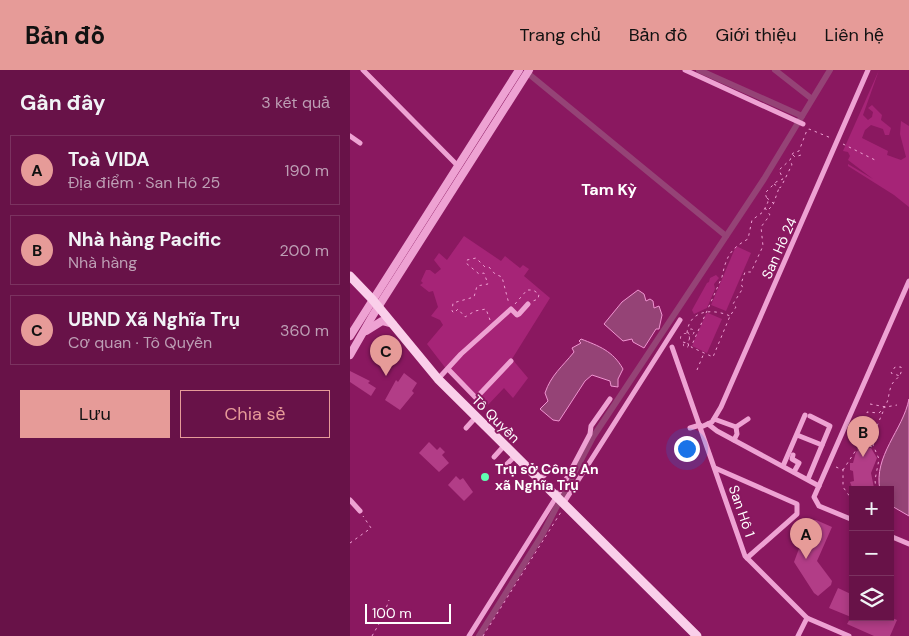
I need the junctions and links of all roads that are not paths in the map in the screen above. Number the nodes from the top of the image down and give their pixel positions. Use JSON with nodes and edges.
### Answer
{"nodes":[{"id":1,"x":362,"y":70,"type":"edge"},
{"id":2,"x":519,"y":70,"type":"edge"},
{"id":3,"x":529,"y":70,"type":"edge"},
{"id":4,"x":685,"y":70,"type":"edge"},
{"id":5,"x":868,"y":70,"type":"edge"},
{"id":6,"x":800,"y":122,"type":"dead end"},
{"id":7,"x":350,"y":136,"type":"edge"},
{"id":8,"x":360,"y":143,"type":"dead end"},
{"id":9,"x":458,"y":166,"type":"junction"},
{"id":10,"x":464,"y":172,"type":"junction"},
{"id":11,"x":350,"y":276,"type":"edge"},
{"id":12,"x":909,"y":281,"type":"edge"},
{"id":13,"x":372,"y":299,"type":"junction"},
{"id":14,"x":528,"y":304,"type":"road end"},
{"id":15,"x":378,"y":308,"type":"junction"},
{"id":16,"x":680,"y":320,"type":"dead end"},
{"id":17,"x":394,"y":324,"type":"junction"},
{"id":18,"x":363,"y":334,"type":"junction"},
{"id":19,"x":350,"y":336,"type":"edge"},
{"id":20,"x":672,"y":347,"type":"dead end"},
{"id":21,"x":351,"y":350,"type":"edge"},
{"id":22,"x":512,"y":361,"type":"dead end"},
{"id":23,"x":448,"y":369,"type":"junction"},
{"id":24,"x":438,"y":379,"type":"junction"},
{"id":25,"x":610,"y":399,"type":"dead end"},
{"id":26,"x":476,"y":418,"type":"junction"},
{"id":27,"x":714,"y":419,"type":"junction"},
{"id":28,"x":748,"y":419,"type":"dead end"},
{"id":29,"x":708,"y":424,"type":"junction"},
{"id":30,"x":700,"y":426,"type":"junction"},
{"id":31,"x":736,"y":427,"type":"junction"},
{"id":32,"x":466,"y":428,"type":"dead end"},
{"id":33,"x":690,"y":428,"type":"dead end"},
{"id":34,"x":797,"y":435,"type":"junction"},
{"id":35,"x":734,"y":440,"type":"junction"},
{"id":36,"x":822,"y":445,"type":"junction"},
{"id":37,"x":504,"y":446,"type":"junction"},
{"id":38,"x":793,"y":455,"type":"dead end"},
{"id":39,"x":494,"y":457,"type":"dead end"},
{"id":40,"x":514,"y":457,"type":"junction"},
{"id":41,"x":505,"y":466,"type":"dead end"},
{"id":42,"x":783,"y":466,"type":"junction"},
{"id":43,"x":715,"y":468,"type":"junction"},
{"id":44,"x":547,"y":472,"type":"dead end"},
{"id":45,"x":794,"y":472,"type":"junction"},
{"id":46,"x":808,"y":479,"type":"junction"},
{"id":47,"x":539,"y":481,"type":"junction"},
{"id":48,"x":819,"y":486,"type":"junction"},
{"id":49,"x":556,"y":497,"type":"junction"},
{"id":50,"x":350,"y":500,"type":"edge"},
{"id":51,"x":563,"y":508,"type":"junction"},
{"id":52,"x":360,"y":511,"type":"road end"},
{"id":53,"x":849,"y":518,"type":"edge"},
{"id":54,"x":894,"y":538,"type":"edge"},
{"id":55,"x":909,"y":544,"type":"edge"},
{"id":56,"x":747,"y":558,"type":"junction"},
{"id":57,"x":807,"y":618,"type":"junction"},
{"id":58,"x":469,"y":636,"type":"edge"},
{"id":59,"x":695,"y":636,"type":"edge"},
{"id":60,"x":798,"y":636,"type":"edge"},
{"id":61,"x":849,"y":636,"type":"edge"}],
"edges":[{"from":1,"to":9,"type":"street"},
{"from":2,"to":9,"type":"street"},
{"from":3,"to":10,"type":"street"},
{"from":4,"to":6,"type":"street"},
{"from":5,"to":27,"type":"street","name":"San Hô 24"},
{"from":7,"to":8,"type":"street"},
{"from":9,"to":10,"type":"street"},
{"from":9,"to":13,"type":"street"},
{"from":10,"to":15,"type":"street"},
{"from":11,"to":13,"type":"main road","name":"Tô Quyền"},
{"from":12,"to":48,"type":"street"},
{"from":13,"to":15,"type":"main road","name":"Tô Quyền"},
{"from":13,"to":19,"type":"street"},
{"from":14,"to":23,"type":"street"},
{"from":15,"to":17,"type":"main road","name":"Tô Quyền"},
{"from":15,"to":18,"type":"street"},
{"from":16,"to":51,"type":"street"},
{"from":17,"to":18,"type":"street"},
{"from":17,"to":24,"type":"main road","name":"Tô Quyền"},
{"from":18,"to":21,"type":"street"},
{"from":20,"to":30,"type":"street","name":"San Hô 1"},
{"from":22,"to":23,"type":"street"},
{"from":23,"to":24,"type":"street"},
{"from":24,"to":26,"type":"main road","name":"Tô Quyền"},
{"from":25,"to":49,"type":"street"},
{"from":26,"to":32,"type":"street"},
{"from":26,"to":37,"type":"main road","name":"Tô Quyền"},
{"from":27,"to":29,"type":"street","name":"San Hô 24"},
{"from":27,"to":31,"type":"street"},
{"from":28,"to":31,"type":"street"},
{"from":29,"to":30,"type":"street","name":"San Hô 24"},
{"from":29,"to":35,"type":"street"},
{"from":30,"to":33,"type":"street","name":"San Hô 24"},
{"from":30,"to":43,"type":"street","name":"San Hô 1"},
{"from":31,"to":35,"type":"street"},
{"from":34,"to":36,"type":"street"},
{"from":34,"to":36,"type":"street"},
{"from":34,"to":42,"type":"street"},
{"from":35,"to":42,"type":"street"},
{"from":36,"to":46,"type":"street"},
{"from":37,"to":39,"type":"street"},
{"from":37,"to":40,"type":"main road","name":"Tô Quyền"},
{"from":38,"to":45,"type":"street"},
{"from":40,"to":41,"type":"street"},
{"from":40,"to":47,"type":"main road","name":"Tô Quyền"},
{"from":42,"to":45,"type":"street"},
{"from":43,"to":56,"type":"street","name":"San Hô 1"},
{"from":43,"to":56,"type":"street"},
{"from":44,"to":47,"type":"street"},
{"from":45,"to":46,"type":"street"},
{"from":46,"to":48,"type":"street"},
{"from":47,"to":49,"type":"main road","name":"Tô Quyền"},
{"from":48,"to":53,"type":"street"},
{"from":49,"to":51,"type":"main road","name":"Tô Quyền"},
{"from":49,"to":58,"type":"street"},
{"from":50,"to":52,"type":"street"},
{"from":51,"to":59,"type":"main road","name":"Tô Quyền"},
{"from":54,"to":55,"type":"street"},
{"from":56,"to":57,"type":"street","name":"San Hô 1"},
{"from":57,"to":60,"type":"street"},
{"from":57,"to":61,"type":"street","name":"San Hô 1"}]}
